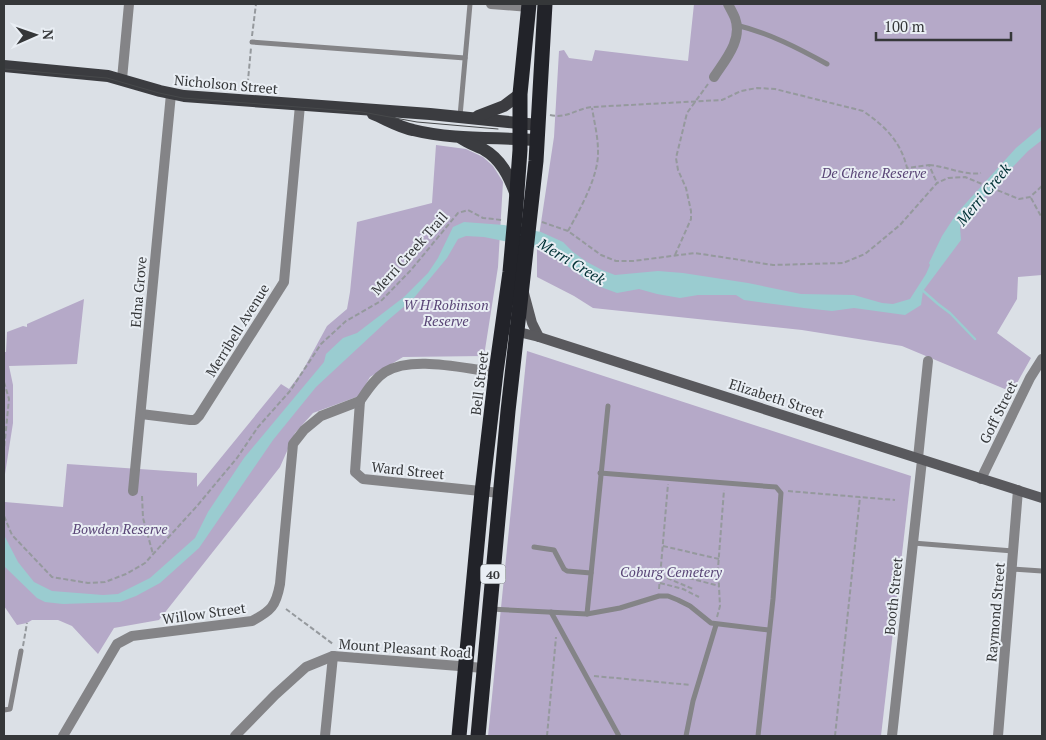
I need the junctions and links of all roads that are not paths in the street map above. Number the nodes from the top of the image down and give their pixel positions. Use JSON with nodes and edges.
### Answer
{"nodes":[{"id":1,"x":129,"y":4,"type":"edge"},
{"id":2,"x":470,"y":4,"type":"edge"},
{"id":3,"x":491,"y":4,"type":"edge"},
{"id":4,"x":545,"y":4,"type":"edge"},
{"id":5,"x":728,"y":4,"type":"edge"},
{"id":6,"x":529,"y":5,"type":"edge"},
{"id":7,"x":736,"y":25,"type":"junction"},
{"id":8,"x":252,"y":42,"type":"road end"},
{"id":9,"x":465,"y":58,"type":"junction"},
{"id":10,"x":522,"y":62,"type":"junction"},
{"id":11,"x":542,"y":62,"type":"junction"},
{"id":12,"x":827,"y":64,"type":"dead end"},
{"id":13,"x":4,"y":66,"type":"edge"},
{"id":14,"x":714,"y":77,"type":"road end"},
{"id":15,"x":122,"y":79,"type":"junction"},
{"id":16,"x":171,"y":94,"type":"junction"},
{"id":17,"x":520,"y":94,"type":"junction"},
{"id":18,"x":300,"y":105,"type":"junction"},
{"id":19,"x":358,"y":110,"type":"junction"},
{"id":20,"x":460,"y":117,"type":"junction"},
{"id":21,"x":473,"y":118,"type":"junction"},
{"id":22,"x":538,"y":126,"type":"junction"},
{"id":23,"x":520,"y":131,"type":"junction"},
{"id":24,"x":456,"y":136,"type":"junction"},
{"id":25,"x":522,"y":202,"type":"junction"},
{"id":26,"x":519,"y":251,"type":"junction"},
{"id":27,"x":523,"y":288,"type":"junction"},
{"id":28,"x":510,"y":329,"type":"junction"},
{"id":29,"x":539,"y":337,"type":"junction"},
{"id":30,"x":1042,"y":359,"type":"edge"},
{"id":31,"x":928,"y":361,"type":"dead end"},
{"id":32,"x":496,"y":372,"type":"junction"},
{"id":33,"x":360,"y":401,"type":"junction"},
{"id":34,"x":608,"y":406,"type":"dead end"},
{"id":35,"x":141,"y":414,"type":"junction"},
{"id":36,"x":920,"y":459,"type":"junction"},
{"id":37,"x":600,"y":473,"type":"junction"},
{"id":38,"x":982,"y":479,"type":"junction"},
{"id":39,"x":138,"y":490,"type":"road end"},
{"id":40,"x":1018,"y":490,"type":"junction"},
{"id":41,"x":482,"y":492,"type":"junction"},
{"id":42,"x":500,"y":493,"type":"junction"},
{"id":43,"x":1042,"y":498,"type":"edge"},
{"id":44,"x":913,"y":543,"type":"junction"},
{"id":45,"x":534,"y":548,"type":"dead end"},
{"id":46,"x":1014,"y":551,"type":"junction"},
{"id":47,"x":1012,"y":569,"type":"junction"},
{"id":48,"x":1042,"y":571,"type":"edge"},
{"id":49,"x":591,"y":573,"type":"junction"},
{"id":50,"x":490,"y":609,"type":"junction"},
{"id":51,"x":551,"y":612,"type":"junction"},
{"id":52,"x":587,"y":614,"type":"junction"},
{"id":53,"x":716,"y":624,"type":"junction"},
{"id":54,"x":769,"y":630,"type":"junction"},
{"id":55,"x":21,"y":652,"type":"road end"},
{"id":56,"x":332,"y":656,"type":"junction"},
{"id":57,"x":466,"y":666,"type":"junction"},
{"id":58,"x":484,"y":668,"type":"junction"},
{"id":59,"x":4,"y":710,"type":"edge"},
{"id":60,"x":63,"y":736,"type":"edge"},
{"id":61,"x":235,"y":736,"type":"edge"},
{"id":62,"x":325,"y":736,"type":"edge"},
{"id":63,"x":458,"y":736,"type":"edge"},
{"id":64,"x":478,"y":736,"type":"edge"},
{"id":65,"x":619,"y":736,"type":"edge"},
{"id":66,"x":686,"y":736,"type":"edge"},
{"id":67,"x":758,"y":736,"type":"edge"},
{"id":68,"x":892,"y":736,"type":"edge"},
{"id":69,"x":998,"y":736,"type":"edge"}],
"edges":[{"from":1,"to":15,"type":"street"},
{"from":2,"to":9,"type":"lane"},
{"from":3,"to":6,"type":"street"},
{"from":4,"to":11,"type":"highway","name":"Bell Street","number":"40"},
{"from":5,"to":7,"type":"street"},
{"from":6,"to":10,"type":"highway","name":"Bell Street","number":"40"},
{"from":7,"to":12,"type":"lane"},
{"from":7,"to":14,"type":"street"},
{"from":8,"to":9,"type":"lane"},
{"from":9,"to":20,"type":"lane"},
{"from":10,"to":11,"type":"highway"},
{"from":10,"to":17,"type":"highway","name":"Bell Street","number":"40"},
{"from":11,"to":22,"type":"highway","name":"Bell Street","number":"40"},
{"from":13,"to":15,"type":"main road","name":"Nicholson Street"},
{"from":15,"to":16,"type":"main road","name":"Nicholson Street"},
{"from":16,"to":18,"type":"main road","name":"Nicholson Street"},
{"from":16,"to":35,"type":"street","name":"Edna Grove"},
{"from":17,"to":21,"type":"main road"},
{"from":17,"to":23,"type":"highway","name":"Bell Street","number":"40"},
{"from":18,"to":19,"type":"main road","name":"Nicholson Street"},
{"from":18,"to":35,"type":"street","name":"Merribell Avenue"},
{"from":19,"to":20,"type":"main road","name":"Nicholson Street"},
{"from":19,"to":24,"type":"main road","name":"Nicholson Street"},
{"from":20,"to":21,"type":"main road","name":"Nicholson Street"},
{"from":21,"to":23,"type":"main road","name":"Nicholson Street"},
{"from":22,"to":23,"type":"main road","name":"Nicholson Street"},
{"from":22,"to":25,"type":"highway","name":"Bell Street","number":"40"},
{"from":23,"to":24,"type":"main road","name":"Nicholson Street"},
{"from":23,"to":25,"type":"highway","name":"Bell Street","number":"40"},
{"from":24,"to":25,"type":"main road"},
{"from":25,"to":26,"type":"highway","name":"Bell Street","number":"40"},
{"from":26,"to":27,"type":"highway","name":"Bell Street","number":"40"},
{"from":26,"to":28,"type":"highway","name":"Bell Street","number":"40"},
{"from":27,"to":28,"type":"highway","name":"Bell Street","number":"40"},
{"from":27,"to":29,"type":"main road"},
{"from":28,"to":29,"type":"main road","name":"Elizabeth Street"},
{"from":28,"to":32,"type":"highway","name":"Bell Street","number":"40"},
{"from":28,"to":42,"type":"highway","name":"Bell Street","number":"40"},
{"from":29,"to":36,"type":"main road","name":"Elizabeth Street"},
{"from":30,"to":38,"type":"street","name":"Goff Street"},
{"from":31,"to":36,"type":"street","name":"Booth Street"},
{"from":32,"to":33,"type":"street"},
{"from":32,"to":41,"type":"highway","name":"Bell Street","number":"40"},
{"from":33,"to":41,"type":"street","name":"Ward Street"},
{"from":33,"to":60,"type":"street","name":"Willow Street"},
{"from":34,"to":37,"type":"lane"},
{"from":35,"to":39,"type":"street","name":"Edna Grove"},
{"from":36,"to":38,"type":"main road","name":"Elizabeth Street"},
{"from":36,"to":44,"type":"street","name":"Booth Street"},
{"from":37,"to":49,"type":"lane"},
{"from":37,"to":54,"type":"lane"},
{"from":38,"to":40,"type":"main road","name":"Elizabeth Street"},
{"from":40,"to":43,"type":"main road","name":"Elizabeth Street"},
{"from":40,"to":46,"type":"street","name":"Raymond Street"},
{"from":41,"to":42,"type":"street","name":"Ward Street"},
{"from":41,"to":57,"type":"highway","name":"Bell Street","number":"40"},
{"from":42,"to":50,"type":"highway","name":"Bell Street","number":"40"},
{"from":44,"to":46,"type":"lane"},
{"from":44,"to":68,"type":"street","name":"Booth Street"},
{"from":45,"to":49,"type":"lane"},
{"from":46,"to":47,"type":"street","name":"Raymond Street"},
{"from":47,"to":48,"type":"lane"},
{"from":47,"to":69,"type":"street","name":"Raymond Street"},
{"from":49,"to":52,"type":"lane"},
{"from":50,"to":51,"type":"lane"},
{"from":50,"to":58,"type":"highway","name":"Bell Street","number":"40"},
{"from":51,"to":52,"type":"lane"},
{"from":51,"to":65,"type":"lane"},
{"from":52,"to":53,"type":"lane"},
{"from":53,"to":54,"type":"lane"},
{"from":53,"to":66,"type":"lane"},
{"from":54,"to":67,"type":"lane"},
{"from":55,"to":59,"type":"lane"},
{"from":56,"to":57,"type":"street","name":"Mount Pleasant Road"},
{"from":56,"to":61,"type":"street","name":"Mount Pleasant Road"},
{"from":56,"to":62,"type":"street"},
{"from":57,"to":58,"type":"street","name":"Mount Pleasant Road"},
{"from":57,"to":63,"type":"highway","name":"Bell Street","number":"40"},
{"from":58,"to":64,"type":"highway","name":"Bell Street","number":"40"}]}
